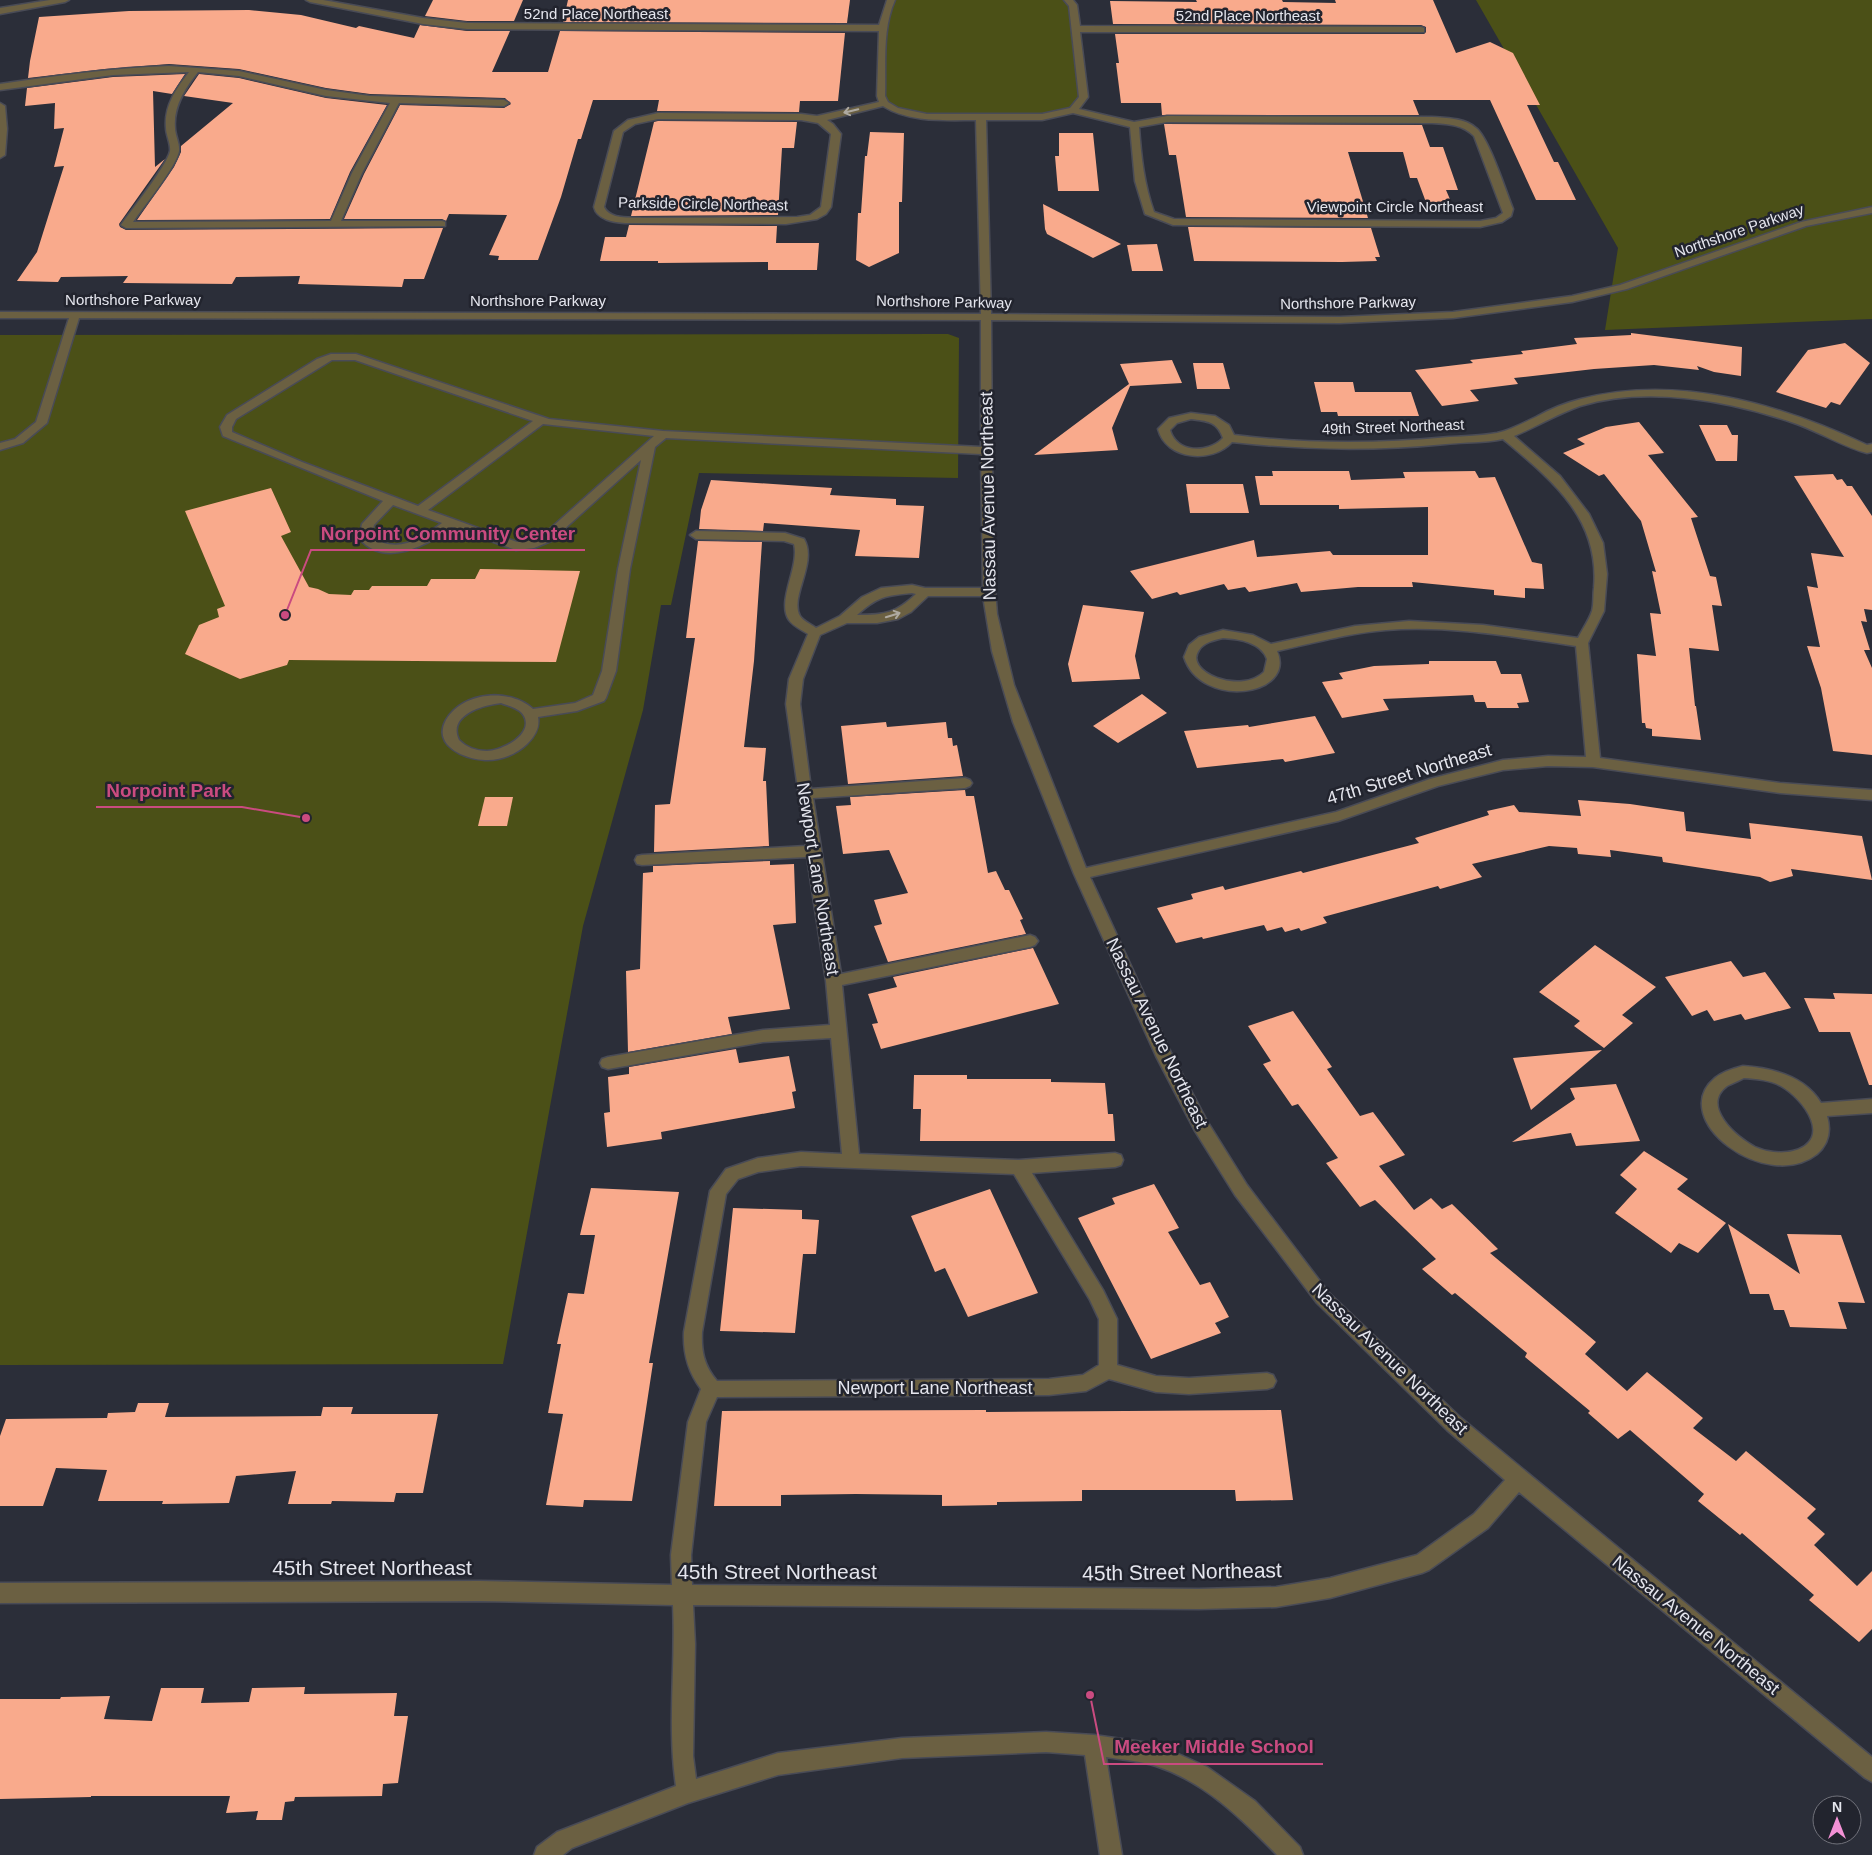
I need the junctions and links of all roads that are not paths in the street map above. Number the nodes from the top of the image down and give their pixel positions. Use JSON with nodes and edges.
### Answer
{"nodes":[{"id":1,"x":65,"y":0,"type":"edge"},
{"id":2,"x":310,"y":0,"type":"edge"},
{"id":3,"x":891,"y":0,"type":"edge"},
{"id":4,"x":1068,"y":0,"type":"edge"},
{"id":5,"x":0,"y":11,"type":"edge"},
{"id":6,"x":884,"y":28,"type":"junction"},
{"id":7,"x":1076,"y":30,"type":"junction"},
{"id":8,"x":1421,"y":30,"type":"dead end"},
{"id":9,"x":194,"y":71,"type":"junction"},
{"id":10,"x":0,"y":87,"type":"edge"},
{"id":11,"x":396,"y":100,"type":"junction"},
{"id":12,"x":504,"y":103,"type":"dead end"},
{"id":13,"x":884,"y":103,"type":"junction"},
{"id":14,"x":0,"y":106,"type":"edge"},
{"id":15,"x":895,"y":110,"type":"junction"},
{"id":16,"x":1073,"y":110,"type":"junction"},
{"id":17,"x":981,"y":117,"type":"junction"},
{"id":18,"x":818,"y":120,"type":"junction"},
{"id":19,"x":1134,"y":125,"type":"junction"},
{"id":20,"x":832,"y":126,"type":"junction"},
{"id":21,"x":0,"y":155,"type":"edge"},
{"id":22,"x":1872,"y":210,"type":"edge"},
{"id":23,"x":336,"y":223,"type":"junction"},
{"id":24,"x":442,"y":224,"type":"dead end"},
{"id":25,"x":0,"y":315,"type":"edge"},
{"id":26,"x":75,"y":315,"type":"junction"},
{"id":27,"x":986,"y":318,"type":"junction"},
{"id":28,"x":542,"y":420,"type":"junction"},
{"id":29,"x":663,"y":434,"type":"junction"},
{"id":30,"x":1506,"y":435,"type":"junction"},
{"id":31,"x":1229,"y":438,"type":"junction"},
{"id":32,"x":650,"y":445,"type":"junction"},
{"id":33,"x":0,"y":447,"type":"edge"},
{"id":34,"x":1870,"y":450,"type":"edge"},
{"id":35,"x":986,"y":451,"type":"junction"},
{"id":36,"x":391,"y":500,"type":"junction"},
{"id":37,"x":419,"y":510,"type":"junction"},
{"id":38,"x":451,"y":522,"type":"junction"},
{"id":39,"x":696,"y":535,"type":"dead end"},
{"id":40,"x":925,"y":592,"type":"junction"},
{"id":41,"x":989,"y":592,"type":"junction"},
{"id":42,"x":845,"y":619,"type":"junction"},
{"id":43,"x":815,"y":633,"type":"junction"},
{"id":44,"x":1582,"y":642,"type":"junction"},
{"id":45,"x":1267,"y":649,"type":"junction"},
{"id":46,"x":531,"y":714,"type":"junction"},
{"id":47,"x":1593,"y":762,"type":"junction"},
{"id":48,"x":965,"y":783,"type":"dead end"},
{"id":49,"x":805,"y":794,"type":"junction"},
{"id":50,"x":1872,"y":795,"type":"edge"},
{"id":51,"x":814,"y":851,"type":"junction"},
{"id":52,"x":642,"y":860,"type":"dead end"},
{"id":53,"x":1080,"y":874,"type":"junction"},
{"id":54,"x":1030,"y":941,"type":"dead end"},
{"id":55,"x":834,"y":981,"type":"junction"},
{"id":56,"x":839,"y":1031,"type":"junction"},
{"id":57,"x":608,"y":1063,"type":"dead end"},
{"id":58,"x":1872,"y":1106,"type":"edge"},
{"id":59,"x":1817,"y":1110,"type":"junction"},
{"id":60,"x":1115,"y":1160,"type":"dead end"},
{"id":61,"x":851,"y":1161,"type":"junction"},
{"id":62,"x":1019,"y":1167,"type":"junction"},
{"id":63,"x":1107,"y":1370,"type":"junction"},
{"id":64,"x":1267,"y":1381,"type":"dead end"},
{"id":65,"x":713,"y":1388,"type":"junction"},
{"id":66,"x":1518,"y":1479,"type":"junction"},
{"id":67,"x":0,"y":1593,"type":"edge"},
{"id":68,"x":684,"y":1595,"type":"junction"},
{"id":69,"x":1094,"y":1745,"type":"junction"},
{"id":70,"x":1872,"y":1771,"type":"edge"},
{"id":71,"x":688,"y":1792,"type":"junction"},
{"id":72,"x":545,"y":1855,"type":"edge"},
{"id":73,"x":1111,"y":1855,"type":"edge"},
{"id":74,"x":1292,"y":1855,"type":"edge"}],
"edges":[{"from":1,"to":5,"type":"street"},
{"from":2,"to":6,"type":"street","name":"52nd Place Northeast"},
{"from":3,"to":6,"type":"street"},
{"from":4,"to":7,"type":"street"},
{"from":6,"to":13,"type":"street"},
{"from":7,"to":8,"type":"street","name":"52nd Place Northeast"},
{"from":7,"to":16,"type":"street"},
{"from":9,"to":10,"type":"street"},
{"from":9,"to":11,"type":"street"},
{"from":9,"to":23,"type":"street"},
{"from":11,"to":12,"type":"street"},
{"from":11,"to":23,"type":"street"},
{"from":13,"to":15,"type":"street"},
{"from":13,"to":18,"type":"street","name":"Parkside Circle Northeast","one_way":true},
{"from":14,"to":21,"type":"street"},
{"from":15,"to":17,"type":"street"},
{"from":15,"to":20,"type":"street"},
{"from":16,"to":17,"type":"street"},
{"from":16,"to":19,"type":"street","name":"Viewpoint Circle Northeast"},
{"from":17,"to":27,"type":"street","name":"Nassau Avenue Northeast"},
{"from":18,"to":20,"type":"street","name":"Parkside Circle Northeast"},
{"from":18,"to":20,"type":"street","name":"Parkside Circle Northeast"},
{"from":19,"to":19,"type":"street","name":"Viewpoint Circle Northeast"},
{"from":22,"to":27,"type":"street","name":"Northshore Parkway"},
{"from":23,"to":24,"type":"street"},
{"from":25,"to":26,"type":"street","name":"Northshore Parkway"},
{"from":26,"to":27,"type":"street","name":"Northshore Parkway"},
{"from":26,"to":33,"type":"street"},
{"from":27,"to":35,"type":"street","name":"Nassau Avenue Northeast"},
{"from":28,"to":29,"type":"street"},
{"from":28,"to":36,"type":"street"},
{"from":28,"to":37,"type":"street"},
{"from":29,"to":32,"type":"street"},
{"from":29,"to":35,"type":"street"},
{"from":30,"to":31,"type":"street","name":"49th Street Northeast"},
{"from":30,"to":34,"type":"street","name":"49th Street Northeast"},
{"from":30,"to":44,"type":"street"},
{"from":31,"to":31,"type":"street"},
{"from":32,"to":38,"type":"street"},
{"from":32,"to":46,"type":"street"},
{"from":35,"to":41,"type":"street","name":"Nassau Avenue Northeast"},
{"from":36,"to":37,"type":"street"},
{"from":36,"to":38,"type":"street"},
{"from":37,"to":38,"type":"street"},
{"from":39,"to":43,"type":"street"},
{"from":40,"to":41,"type":"street"},
{"from":42,"to":40,"type":"street","one_way":true},
{"from":40,"to":42,"type":"street"},
{"from":41,"to":53,"type":"street","name":"Nassau Avenue Northeast"},
{"from":42,"to":43,"type":"street"},
{"from":43,"to":49,"type":"street","name":"Newport Lane Northeast"},
{"from":44,"to":45,"type":"street"},
{"from":44,"to":47,"type":"street"},
{"from":45,"to":45,"type":"street"},
{"from":46,"to":46,"type":"street"},
{"from":47,"to":50,"type":"street","name":"47th Street Northeast"},
{"from":47,"to":53,"type":"street","name":"47th Street Northeast"},
{"from":48,"to":49,"type":"street"},
{"from":49,"to":51,"type":"street","name":"Newport Lane Northeast"},
{"from":51,"to":52,"type":"street"},
{"from":51,"to":55,"type":"street","name":"Newport Lane Northeast"},
{"from":53,"to":66,"type":"street","name":"Nassau Avenue Northeast"},
{"from":54,"to":55,"type":"street"},
{"from":55,"to":56,"type":"street","name":"Newport Lane Northeast"},
{"from":56,"to":57,"type":"street"},
{"from":56,"to":61,"type":"street","name":"Newport Lane Northeast"},
{"from":58,"to":59,"type":"street"},
{"from":59,"to":59,"type":"street"},
{"from":60,"to":62,"type":"street"},
{"from":61,"to":62,"type":"street"},
{"from":61,"to":65,"type":"street"},
{"from":62,"to":63,"type":"street"},
{"from":63,"to":64,"type":"street"},
{"from":63,"to":65,"type":"street","name":"Newport Lane Northeast"},
{"from":65,"to":68,"type":"street"},
{"from":66,"to":68,"type":"street","name":"45th Street Northeast"},
{"from":66,"to":70,"type":"street","name":"Nassau Avenue Northeast"},
{"from":67,"to":68,"type":"street","name":"45th Street Northeast"},
{"from":68,"to":71,"type":"street"},
{"from":69,"to":71,"type":"street"},
{"from":69,"to":73,"type":"street"},
{"from":69,"to":74,"type":"street"},
{"from":71,"to":72,"type":"street"}]}
